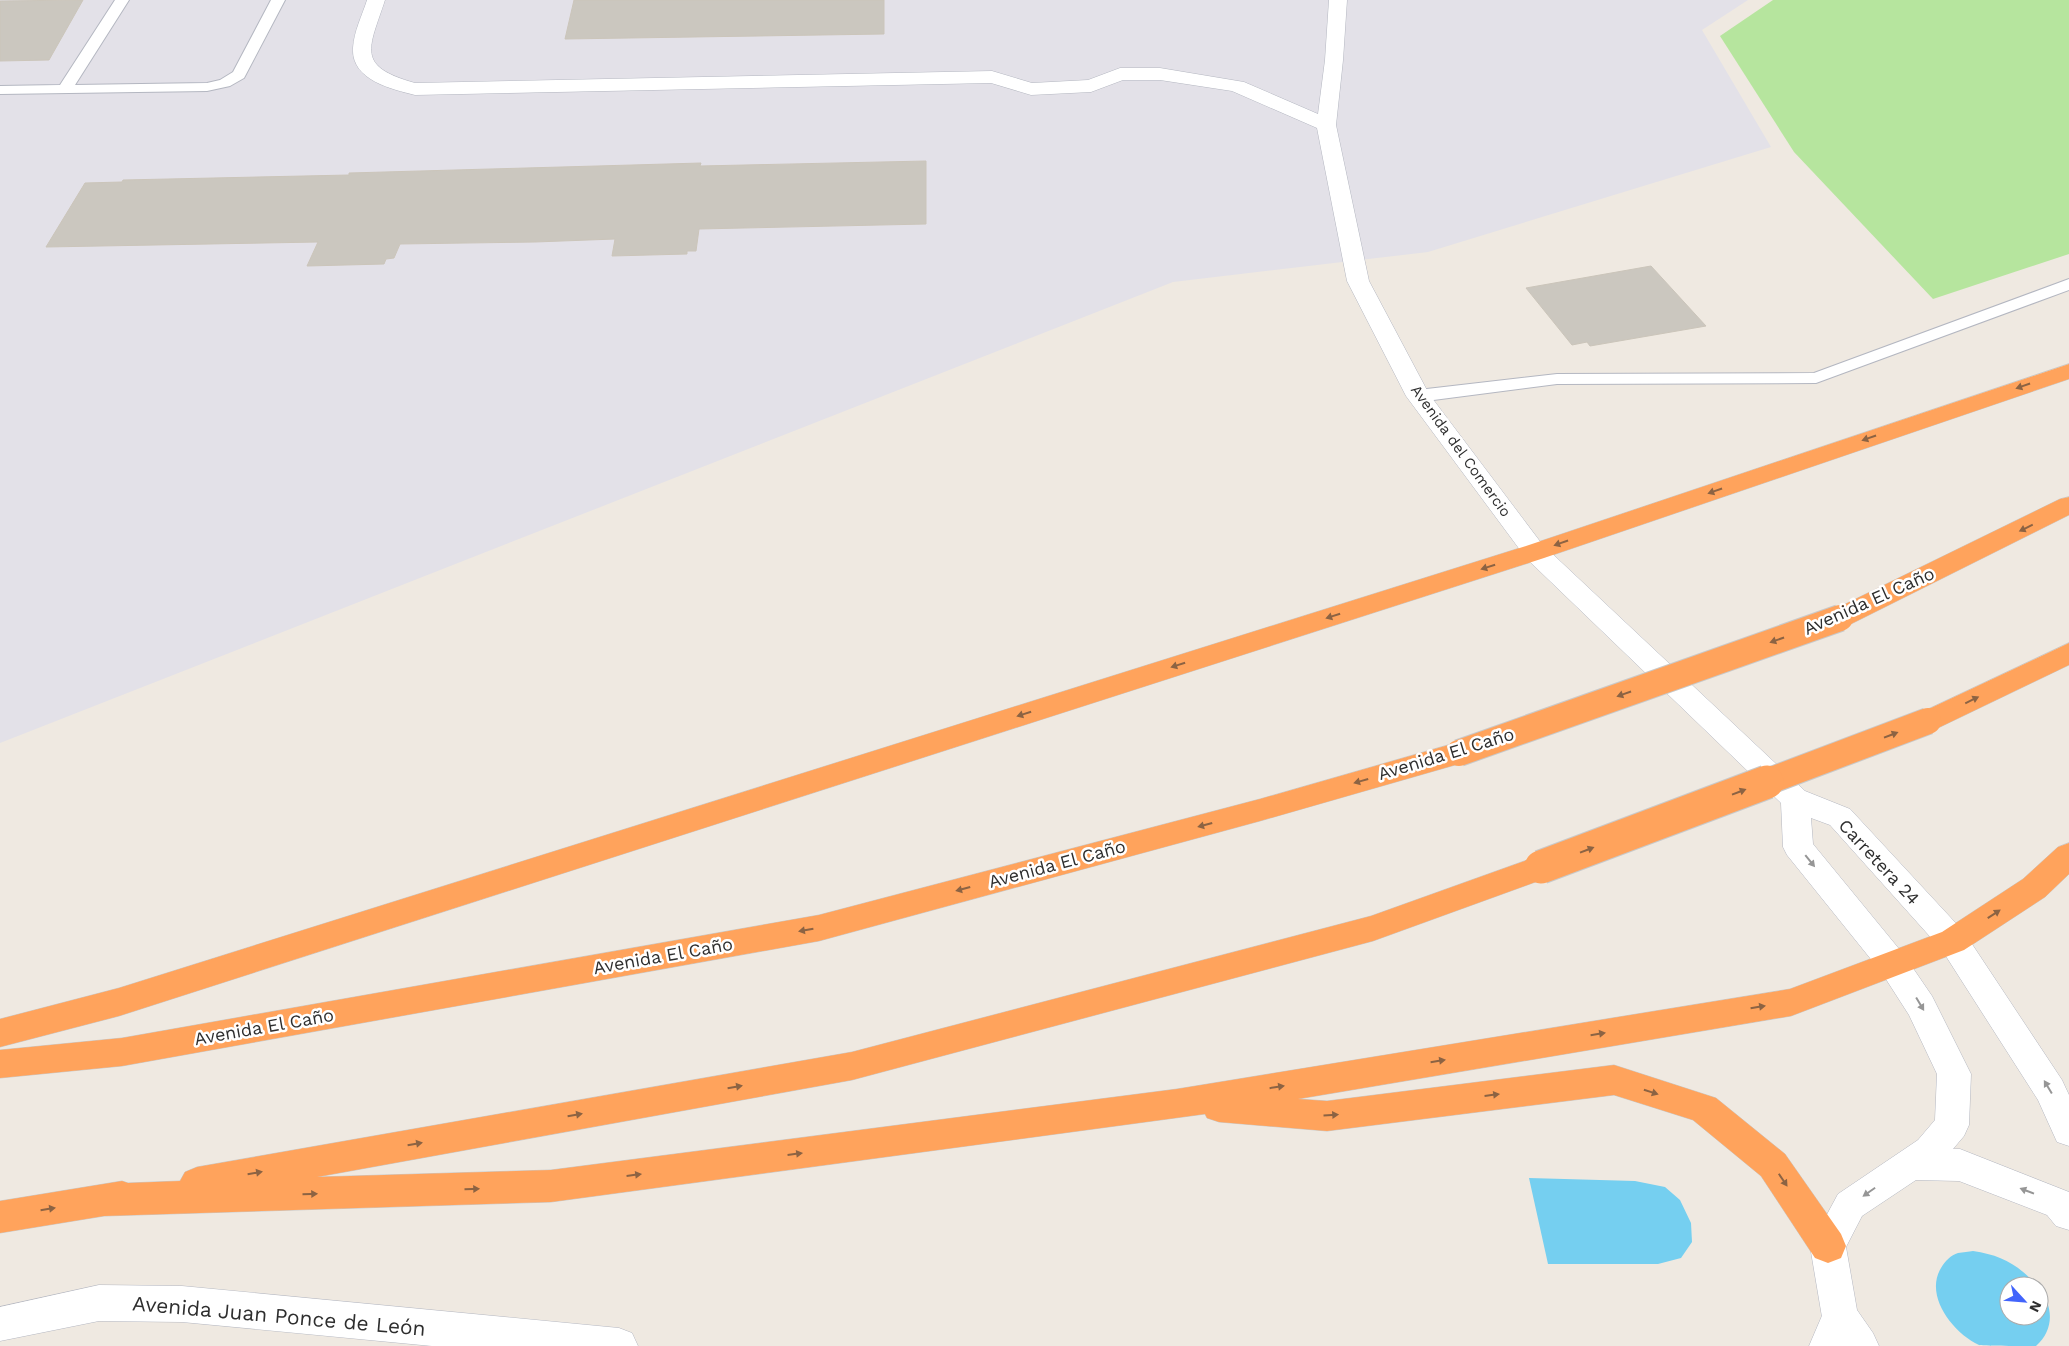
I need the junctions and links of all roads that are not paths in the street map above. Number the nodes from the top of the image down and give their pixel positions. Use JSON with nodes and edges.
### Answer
{"nodes":[{"id":1,"x":122,"y":0,"type":"edge"},
{"id":2,"x":278,"y":0,"type":"edge"},
{"id":3,"x":376,"y":0,"type":"edge"},
{"id":4,"x":1338,"y":0,"type":"edge"},
{"id":5,"x":65,"y":89,"type":"junction"},
{"id":6,"x":0,"y":90,"type":"edge"},
{"id":7,"x":1326,"y":125,"type":"junction"},
{"id":8,"x":2069,"y":284,"type":"edge"},
{"id":9,"x":2069,"y":371,"type":"edge"},
{"id":10,"x":1418,"y":396,"type":"junction"},
{"id":11,"x":2069,"y":505,"type":"edge"},
{"id":12,"x":1535,"y":552,"type":"junction"},
{"id":13,"x":2069,"y":652,"type":"edge"},
{"id":14,"x":1795,"y":799,"type":"junction"},
{"id":15,"x":2069,"y":855,"type":"edge"},
{"id":16,"x":1953,"y":941,"type":"junction"},
{"id":17,"x":1893,"y":964,"type":"junction"},
{"id":18,"x":0,"y":1033,"type":"edge"},
{"id":19,"x":0,"y":1064,"type":"edge"},
{"id":20,"x":1177,"y":1104,"type":"junction"},
{"id":21,"x":2069,"y":1131,"type":"edge"},
{"id":22,"x":1909,"y":1164,"type":"junction"},
{"id":23,"x":104,"y":1200,"type":"junction"},
{"id":24,"x":2069,"y":1214,"type":"edge"},
{"id":25,"x":0,"y":1216,"type":"edge"},
{"id":26,"x":1828,"y":1246,"type":"junction"},
{"id":27,"x":1,"y":1325,"type":"edge"},
{"id":28,"x":1834,"y":1331,"type":"edge"},
{"id":29,"x":619,"y":1346,"type":"edge"},
{"id":30,"x":1860,"y":1346,"type":"edge"}],
"edges":[{"from":1,"to":5,"type":"lane"},
{"from":2,"to":5,"type":"lane"},
{"from":3,"to":7,"type":"street"},
{"from":4,"to":7,"type":"street","name":"Avenida del Comercio"},
{"from":5,"to":6,"type":"lane"},
{"from":7,"to":10,"type":"street","name":"Avenida del Comercio"},
{"from":8,"to":10,"type":"lane"},
{"from":9,"to":12,"type":"highway","one_way":true},
{"from":10,"to":12,"type":"street","name":"Avenida del Comercio"},
{"from":11,"to":19,"type":"highway","name":"Avenida El Caño","one_way":true,"bridge":true},
{"from":12,"to":14,"type":"street","name":"Avenida del Comercio"},
{"from":12,"to":18,"type":"highway","one_way":true},
{"from":23,"to":13,"type":"highway","one_way":true,"bridge":true},
{"from":14,"to":16,"type":"street","name":"Carretera 24"},
{"from":14,"to":17,"type":"street","one_way":true},
{"from":16,"to":15,"type":"highway","one_way":true},
{"from":16,"to":17,"type":"highway"},
{"from":21,"to":16,"type":"street","name":"Carretera 24","one_way":true},
{"from":20,"to":17,"type":"highway","one_way":true},
{"from":17,"to":22,"type":"street","one_way":true},
{"from":23,"to":20,"type":"highway","one_way":true},
{"from":20,"to":26,"type":"highway","one_way":true},
{"from":24,"to":22,"type":"street","one_way":true},
{"from":22,"to":26,"type":"street","one_way":true},
{"from":25,"to":23,"type":"highway","one_way":true},
{"from":26,"to":28,"type":"street"},
{"from":27,"to":29,"type":"street","name":"Avenida Juan Ponce de León"},
{"from":28,"to":30,"type":"street"}]}
